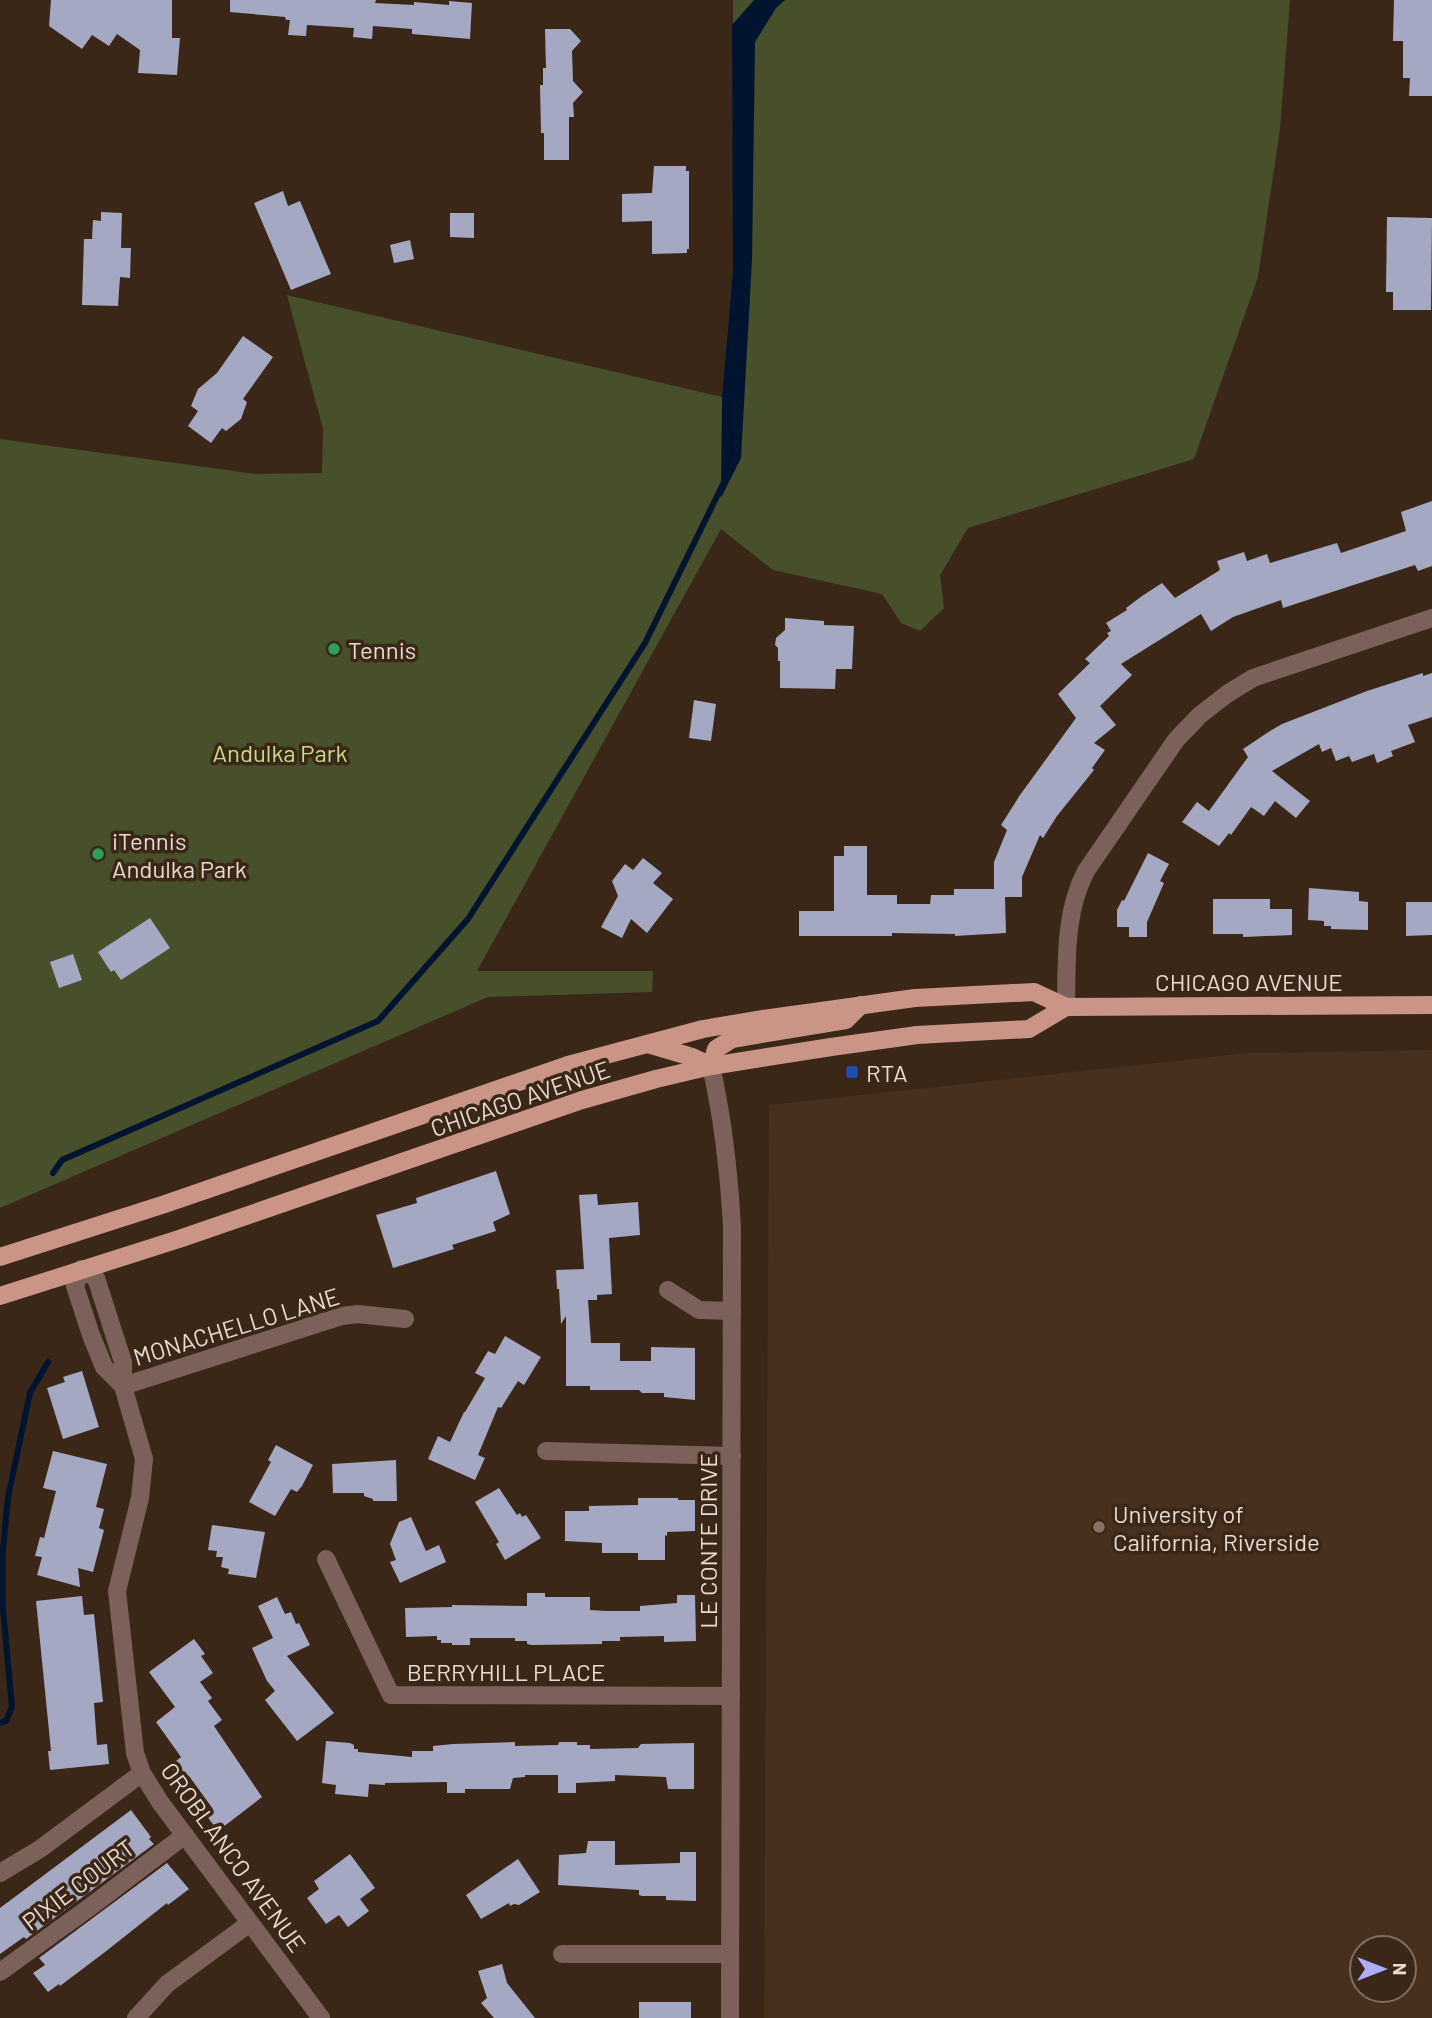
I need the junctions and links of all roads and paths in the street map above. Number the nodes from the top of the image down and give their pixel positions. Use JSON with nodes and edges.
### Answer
{"nodes":[{"id":1,"x":1432,"y":618,"type":"edge"},
{"id":2,"x":861,"y":1005,"type":"junction"},
{"id":3,"x":1432,"y":1005,"type":"edge"},
{"id":4,"x":1066,"y":1007,"type":"junction"},
{"id":5,"x":646,"y":1043,"type":"junction"},
{"id":6,"x":710,"y":1066,"type":"junction"},
{"id":7,"x":0,"y":1257,"type":"edge"},
{"id":8,"x":81,"y":1269,"type":"junction"},
{"id":9,"x":668,"y":1290,"type":"dead end"},
{"id":10,"x":0,"y":1296,"type":"edge"},
{"id":11,"x":732,"y":1311,"type":"junction"},
{"id":12,"x":405,"y":1319,"type":"dead end"},
{"id":13,"x":123,"y":1386,"type":"junction"},
{"id":14,"x":546,"y":1451,"type":"dead end"},
{"id":15,"x":732,"y":1456,"type":"junction"},
{"id":16,"x":326,"y":1559,"type":"dead end"},
{"id":17,"x":731,"y":1696,"type":"junction"},
{"id":18,"x":142,"y":1773,"type":"junction"},
{"id":19,"x":184,"y":1835,"type":"junction"},
{"id":20,"x":0,"y":1873,"type":"edge"},
{"id":21,"x":250,"y":1923,"type":"junction"},
{"id":22,"x":730,"y":1954,"type":"junction"},
{"id":23,"x":562,"y":1955,"type":"dead end"},
{"id":24,"x":0,"y":1972,"type":"edge"},
{"id":25,"x":313,"y":2015,"type":"edge"},
{"id":26,"x":136,"y":2018,"type":"edge"},
{"id":27,"x":730,"y":2018,"type":"edge"}],
"edges":[{"from":1,"to":4,"type":"street"},
{"from":2,"to":4,"type":"main road","name":"CHICAGO AVENUE"},
{"from":2,"to":5,"type":"main road","name":"CHICAGO AVENUE"},
{"from":2,"to":6,"type":"main road"},
{"from":3,"to":4,"type":"main road","name":"CHICAGO AVENUE"},
{"from":4,"to":6,"type":"main road","name":"CHICAGO AVENUE"},
{"from":5,"to":6,"type":"main road"},
{"from":5,"to":7,"type":"main road","name":"CHICAGO AVENUE"},
{"from":6,"to":8,"type":"main road","name":"CHICAGO AVENUE"},
{"from":6,"to":11,"type":"street","name":"LE CONTE DRIVE"},
{"from":8,"to":10,"type":"main road","name":"CHICAGO AVENUE"},
{"from":8,"to":13,"type":"street","name":"OROBLANCO AVENUE"},
{"from":9,"to":11,"type":"street"},
{"from":11,"to":15,"type":"street","name":"LE CONTE DRIVE"},
{"from":12,"to":13,"type":"street","name":"MONACHELLO LANE"},
{"from":13,"to":18,"type":"street","name":"OROBLANCO AVENUE"},
{"from":14,"to":15,"type":"street"},
{"from":15,"to":17,"type":"street","name":"LE CONTE DRIVE"},
{"from":16,"to":17,"type":"street","name":"BERRYHILL PLACE"},
{"from":17,"to":22,"type":"street","name":"LE CONTE DRIVE"},
{"from":18,"to":19,"type":"street","name":"OROBLANCO AVENUE"},
{"from":18,"to":20,"type":"street"},
{"from":19,"to":21,"type":"street","name":"OROBLANCO AVENUE"},
{"from":19,"to":24,"type":"street","name":"PIXIE COURT"},
{"from":21,"to":25,"type":"street","name":"OROBLANCO AVENUE"},
{"from":21,"to":26,"type":"street"},
{"from":22,"to":23,"type":"street"},
{"from":22,"to":27,"type":"street","name":"LE CONTE DRIVE"}]}
